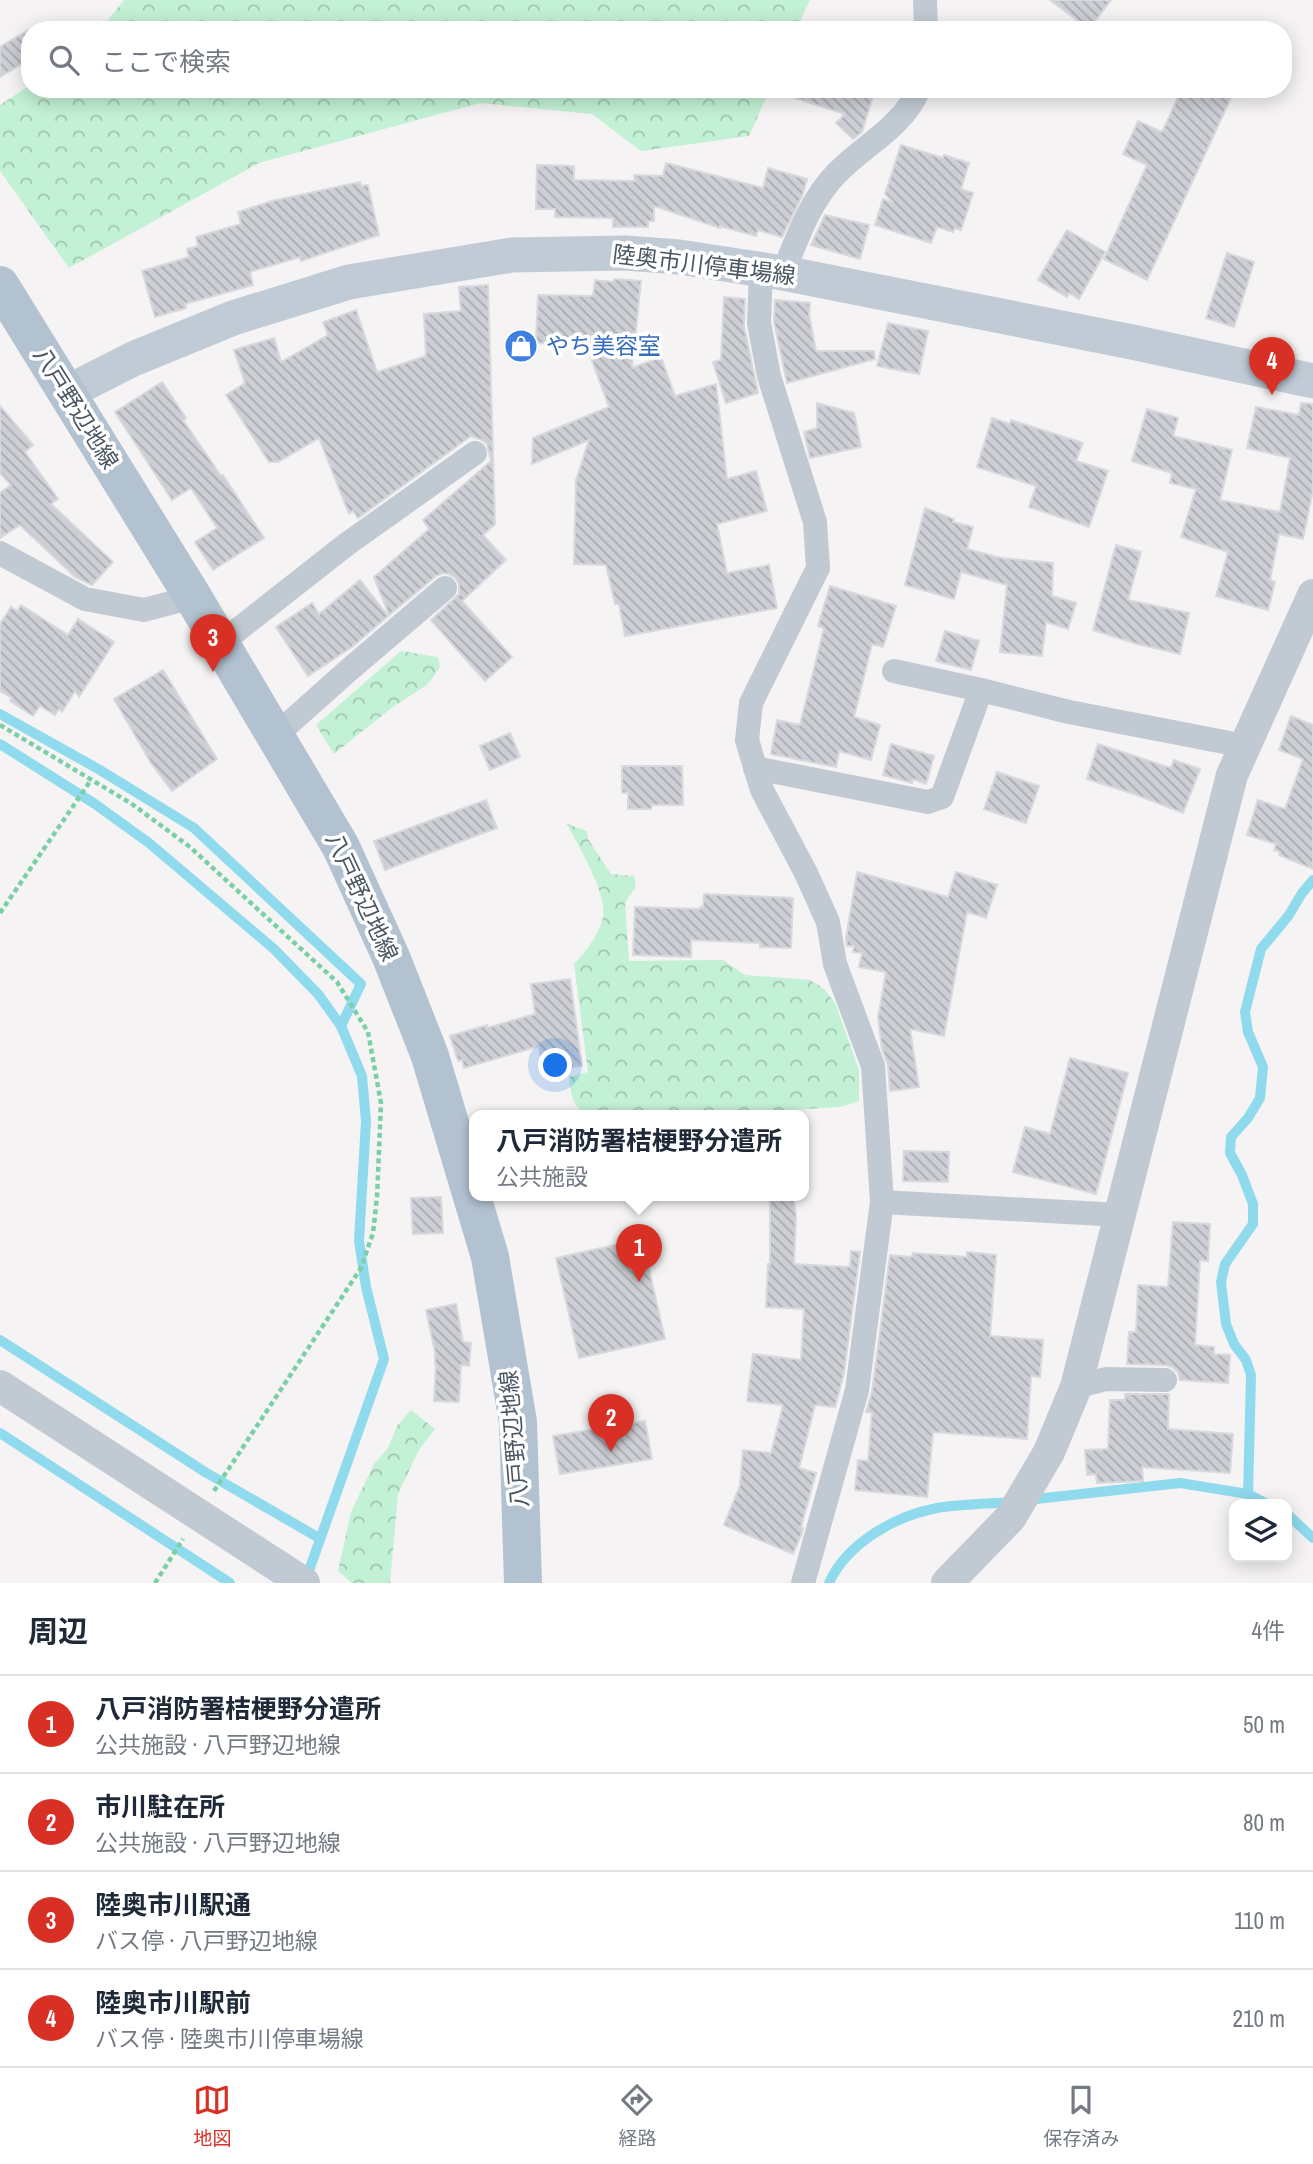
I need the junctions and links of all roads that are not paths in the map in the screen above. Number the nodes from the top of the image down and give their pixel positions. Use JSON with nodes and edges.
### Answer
{"nodes":[{"id":1,"x":925,"y":0,"type":"edge"},
{"id":2,"x":926,"y":21,"type":"edge"},
{"id":3,"x":915,"y":98,"type":"edge"},
{"id":4,"x":772,"y":271,"type":"junction"},
{"id":5,"x":0,"y":285,"type":"edge"},
{"id":6,"x":1313,"y":381,"type":"edge"},
{"id":7,"x":66,"y":393,"type":"junction"},
{"id":8,"x":475,"y":453,"type":"dead end"},
{"id":9,"x":0,"y":553,"type":"edge"},
{"id":10,"x":445,"y":589,"type":"dead end"},
{"id":11,"x":1313,"y":595,"type":"edge"},
{"id":12,"x":193,"y":597,"type":"junction"},
{"id":13,"x":222,"y":643,"type":"junction"},
{"id":14,"x":894,"y":671,"type":"dead end"},
{"id":15,"x":981,"y":690,"type":"junction"},
{"id":16,"x":276,"y":736,"type":"junction"},
{"id":17,"x":1245,"y":746,"type":"junction"},
{"id":18,"x":755,"y":768,"type":"junction"},
{"id":19,"x":469,"y":1187,"type":"edge"},
{"id":20,"x":473,"y":1201,"type":"edge"},
{"id":21,"x":882,"y":1202,"type":"junction"},
{"id":22,"x":1121,"y":1215,"type":"junction"},
{"id":23,"x":1165,"y":1380,"type":"dead end"},
{"id":24,"x":0,"y":1386,"type":"edge"},
{"id":25,"x":1076,"y":1388,"type":"junction"},
{"id":26,"x":304,"y":1583,"type":"edge"},
{"id":27,"x":523,"y":1583,"type":"edge"},
{"id":28,"x":803,"y":1583,"type":"edge"},
{"id":29,"x":947,"y":1583,"type":"edge"}],
"edges":[{"from":1,"to":2,"type":"street"},
{"from":3,"to":4,"type":"street"},
{"from":4,"to":6,"type":"main road","name":"陸奥市川停車場線"},
{"from":4,"to":7,"type":"main road","name":"陸奥市川停車場線"},
{"from":4,"to":18,"type":"street"},
{"from":5,"to":7,"type":"main road","name":"八戸野辺地線"},
{"from":7,"to":12,"type":"main road","name":"八戸野辺地線"},
{"from":8,"to":13,"type":"street"},
{"from":9,"to":12,"type":"street"},
{"from":10,"to":16,"type":"street"},
{"from":11,"to":17,"type":"street"},
{"from":12,"to":13,"type":"main road","name":"八戸野辺地線"},
{"from":13,"to":16,"type":"main road","name":"八戸野辺地線"},
{"from":14,"to":15,"type":"street"},
{"from":15,"to":17,"type":"street"},
{"from":15,"to":18,"type":"street"},
{"from":16,"to":19,"type":"main road","name":"八戸野辺地線"},
{"from":17,"to":22,"type":"street"},
{"from":18,"to":21,"type":"street"},
{"from":20,"to":27,"type":"main road","name":"八戸野辺地線"},
{"from":21,"to":22,"type":"street"},
{"from":21,"to":28,"type":"street"},
{"from":22,"to":25,"type":"street"},
{"from":23,"to":25,"type":"street"},
{"from":24,"to":26,"type":"street"},
{"from":25,"to":29,"type":"street"}]}
